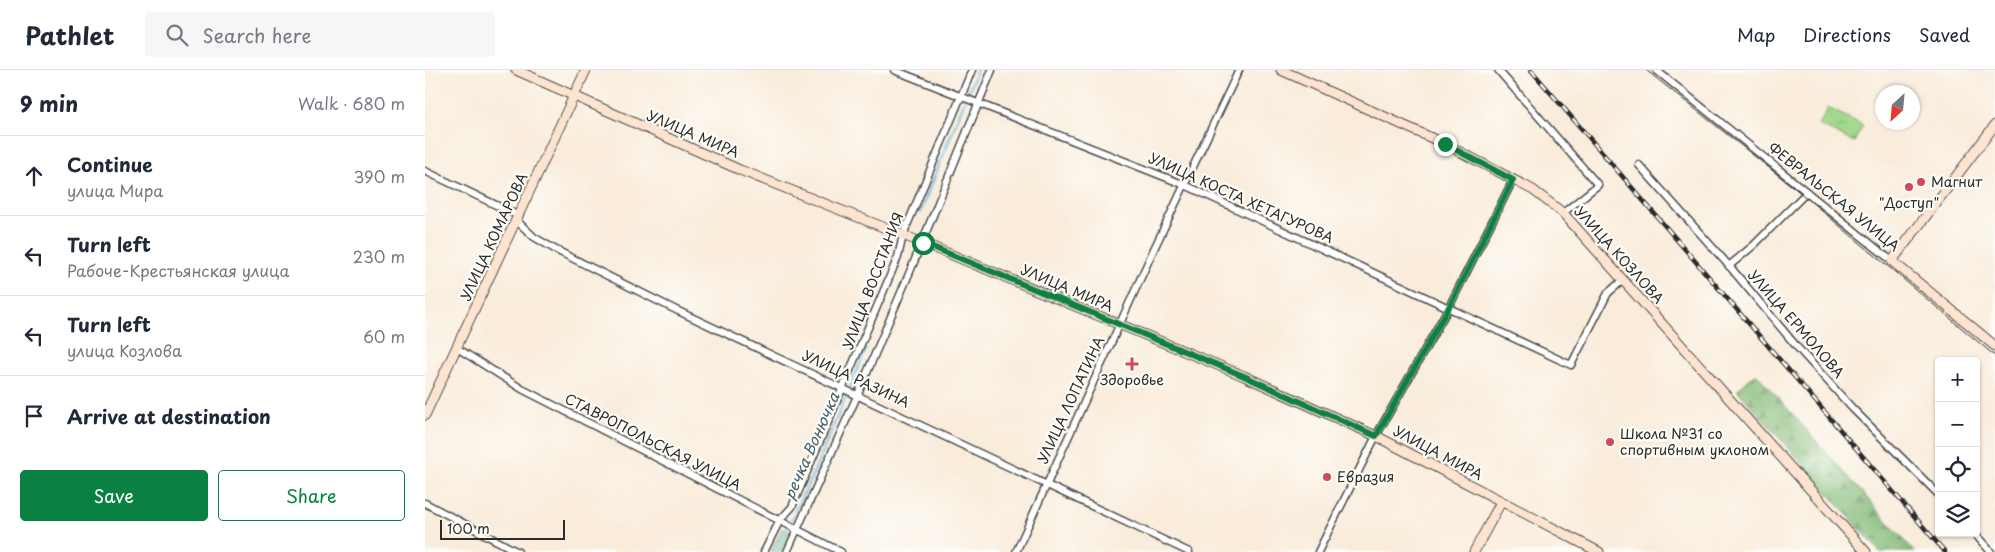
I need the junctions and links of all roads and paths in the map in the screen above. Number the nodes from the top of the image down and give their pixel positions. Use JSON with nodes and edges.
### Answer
{"nodes":[{"id":1,"x":516,"y":70,"type":"edge"},
{"id":2,"x":586,"y":70,"type":"edge"},
{"id":3,"x":894,"y":70,"type":"edge"},
{"id":4,"x":972,"y":70,"type":"edge"},
{"id":5,"x":992,"y":70,"type":"edge"},
{"id":6,"x":1239,"y":70,"type":"edge"},
{"id":7,"x":1281,"y":70,"type":"edge"},
{"id":8,"x":1499,"y":70,"type":"edge"},
{"id":9,"x":1655,"y":70,"type":"edge"},
{"id":10,"x":962,"y":96,"type":"junction"},
{"id":11,"x":574,"y":97,"type":"junction"},
{"id":12,"x":975,"y":102,"type":"junction"},
{"id":13,"x":1995,"y":125,"type":"edge"},
{"id":14,"x":1639,"y":165,"type":"dead end"},
{"id":15,"x":425,"y":171,"type":"edge"},
{"id":16,"x":1513,"y":180,"type":"junction"},
{"id":17,"x":1185,"y":185,"type":"junction"},
{"id":18,"x":1807,"y":192,"type":"junction"},
{"id":19,"x":1563,"y":213,"type":"junction"},
{"id":20,"x":518,"y":218,"type":"junction"},
{"id":21,"x":903,"y":235,"type":"junction"},
{"id":22,"x":923,"y":243,"type":"junction"},
{"id":23,"x":1892,"y":261,"type":"junction"},
{"id":24,"x":1729,"y":266,"type":"junction"},
{"id":25,"x":1623,"y":280,"type":"junction"},
{"id":26,"x":1449,"y":307,"type":"junction"},
{"id":27,"x":1120,"y":325,"type":"junction"},
{"id":28,"x":1995,"y":346,"type":"edge"},
{"id":29,"x":457,"y":348,"type":"junction"},
{"id":30,"x":850,"y":390,"type":"junction"},
{"id":31,"x":425,"y":414,"type":"edge"},
{"id":32,"x":1376,"y":436,"type":"junction"},
{"id":33,"x":1046,"y":483,"type":"junction"},
{"id":34,"x":1936,"y":492,"type":"edge"},
{"id":35,"x":1501,"y":502,"type":"junction"},
{"id":36,"x":425,"y":504,"type":"edge"},
{"id":37,"x":781,"y":521,"type":"junction"},
{"id":38,"x":793,"y":527,"type":"junction"},
{"id":39,"x":1978,"y":537,"type":"edge"},
{"id":40,"x":518,"y":552,"type":"edge"},
{"id":41,"x":764,"y":552,"type":"edge"},
{"id":42,"x":787,"y":552,"type":"edge"},
{"id":43,"x":841,"y":552,"type":"edge"},
{"id":44,"x":1016,"y":552,"type":"edge"},
{"id":45,"x":1189,"y":552,"type":"edge"},
{"id":46,"x":1318,"y":552,"type":"edge"},
{"id":47,"x":1474,"y":552,"type":"edge"},
{"id":48,"x":1599,"y":552,"type":"edge"},
{"id":49,"x":1866,"y":552,"type":"edge"},
{"id":50,"x":1991,"y":552,"type":"edge"}],
"edges":[{"from":1,"to":11,"type":"main road","name":"УЛИЦА МИРА"},
{"from":2,"to":11,"type":"main road","name":"УЛИЦА КОМАРОВА"},
{"from":3,"to":10,"type":"street","name":"УЛИЦА КОСТА ХЕТАГУРОВА"},
{"from":4,"to":10,"type":"street","name":"УЛИЦА ВОССТАНИЯ"},
{"from":5,"to":12,"type":"street","name":"УЛИЦА ВОССТАНИЯ"},
{"from":6,"to":17,"type":"street","name":"УЛИЦА ЛОПАТИНА"},
{"from":7,"to":16,"type":"main road","name":"УЛИЦА КОЗЛОВА"},
{"from":8,"to":19,"type":"street"},
{"from":9,"to":18,"type":"street","name":"ФЕВРАЛЬСКАЯ УЛИЦА"},
{"from":10,"to":12,"type":"street","name":"УЛИЦА КОСТА ХЕТАГУРОВА"},
{"from":10,"to":21,"type":"street","name":"УЛИЦА ВОССТАНИЯ"},
{"from":11,"to":20,"type":"main road","name":"УЛИЦА КОМАРОВА"},
{"from":11,"to":21,"type":"main road","name":"УЛИЦА МИРА"},
{"from":12,"to":17,"type":"street","name":"УЛИЦА КОСТА ХЕТАГУРОВА"},
{"from":12,"to":22,"type":"street","name":"УЛИЦА ВОССТАНИЯ"},
{"from":13,"to":23,"type":"main road"},
{"from":14,"to":24,"type":"street","name":"УЛИЦА ЕРМОЛОВА"},
{"from":15,"to":20,"type":"street","name":"УЛИЦА РАЗИНА"},
{"from":16,"to":19,"type":"main road","name":"УЛИЦА КОЗЛОВА"},
{"from":16,"to":26,"type":"street"},
{"from":17,"to":26,"type":"street","name":"УЛИЦА КОСТА ХЕТАГУРОВА"},
{"from":17,"to":27,"type":"street","name":"УЛИЦА ЛОПАТИНА"},
{"from":18,"to":23,"type":"street","name":"ФЕВРАЛЬСКАЯ УЛИЦА"},
{"from":18,"to":24,"type":"street"},
{"from":19,"to":25,"type":"main road","name":"УЛИЦА КОЗЛОВА"},
{"from":20,"to":29,"type":"main road","name":"УЛИЦА КОМАРОВА"},
{"from":20,"to":30,"type":"street","name":"УЛИЦА РАЗИНА"},
{"from":21,"to":22,"type":"main road","name":"УЛИЦА МИРА"},
{"from":21,"to":30,"type":"street","name":"УЛИЦА ВОССТАНИЯ"},
{"from":22,"to":27,"type":"main road","name":"УЛИЦА МИРА"},
{"from":22,"to":30,"type":"street","name":"УЛИЦА ВОССТАНИЯ"},
{"from":23,"to":28,"type":"main road","name":"ФЕВРАЛЬСКАЯ УЛИЦА"},
{"from":24,"to":34,"type":"street","name":"УЛИЦА ЕРМОЛОВА"},
{"from":25,"to":26,"type":"street","name":"УЛИЦА КОСТА ХЕТАГУРОВА"},
{"from":25,"to":49,"type":"main road","name":"УЛИЦА КОЗЛОВА"},
{"from":26,"to":32,"type":"street"},
{"from":27,"to":32,"type":"main road","name":"УЛИЦА МИРА"},
{"from":27,"to":33,"type":"street","name":"УЛИЦА ЛОПАТИНА"},
{"from":29,"to":31,"type":"main road","name":"УЛИЦА КОМАРОВА"},
{"from":29,"to":37,"type":"street","name":"СТАВРОПОЛЬСКАЯ УЛИЦА"},
{"from":30,"to":33,"type":"street","name":"УЛИЦА РАЗИНА"},
{"from":30,"to":37,"type":"street","name":"УЛИЦА ВОССТАНИЯ"},
{"from":30,"to":38,"type":"street","name":"УЛИЦА ВОССТАНИЯ"},
{"from":32,"to":35,"type":"main road","name":"УЛИЦА МИРА"},
{"from":32,"to":46,"type":"street"},
{"from":33,"to":44,"type":"street","name":"УЛИЦА ЛОПАТИНА"},
{"from":33,"to":45,"type":"street","name":"УЛИЦА РАЗИНА"},
{"from":35,"to":47,"type":"main road"},
{"from":35,"to":48,"type":"main road","name":"УЛИЦА МИРА"},
{"from":36,"to":40,"type":"street"},
{"from":37,"to":38,"type":"street","name":"СТАВРОПОЛЬСКАЯ УЛИЦА"},
{"from":37,"to":41,"type":"street","name":"УЛИЦА ВОССТАНИЯ"},
{"from":38,"to":42,"type":"street","name":"УЛИЦА ВОССТАНИЯ"},
{"from":38,"to":43,"type":"street","name":"СТАВРОПОЛЬСКАЯ УЛИЦА"},
{"from":39,"to":50,"type":"street"}]}
